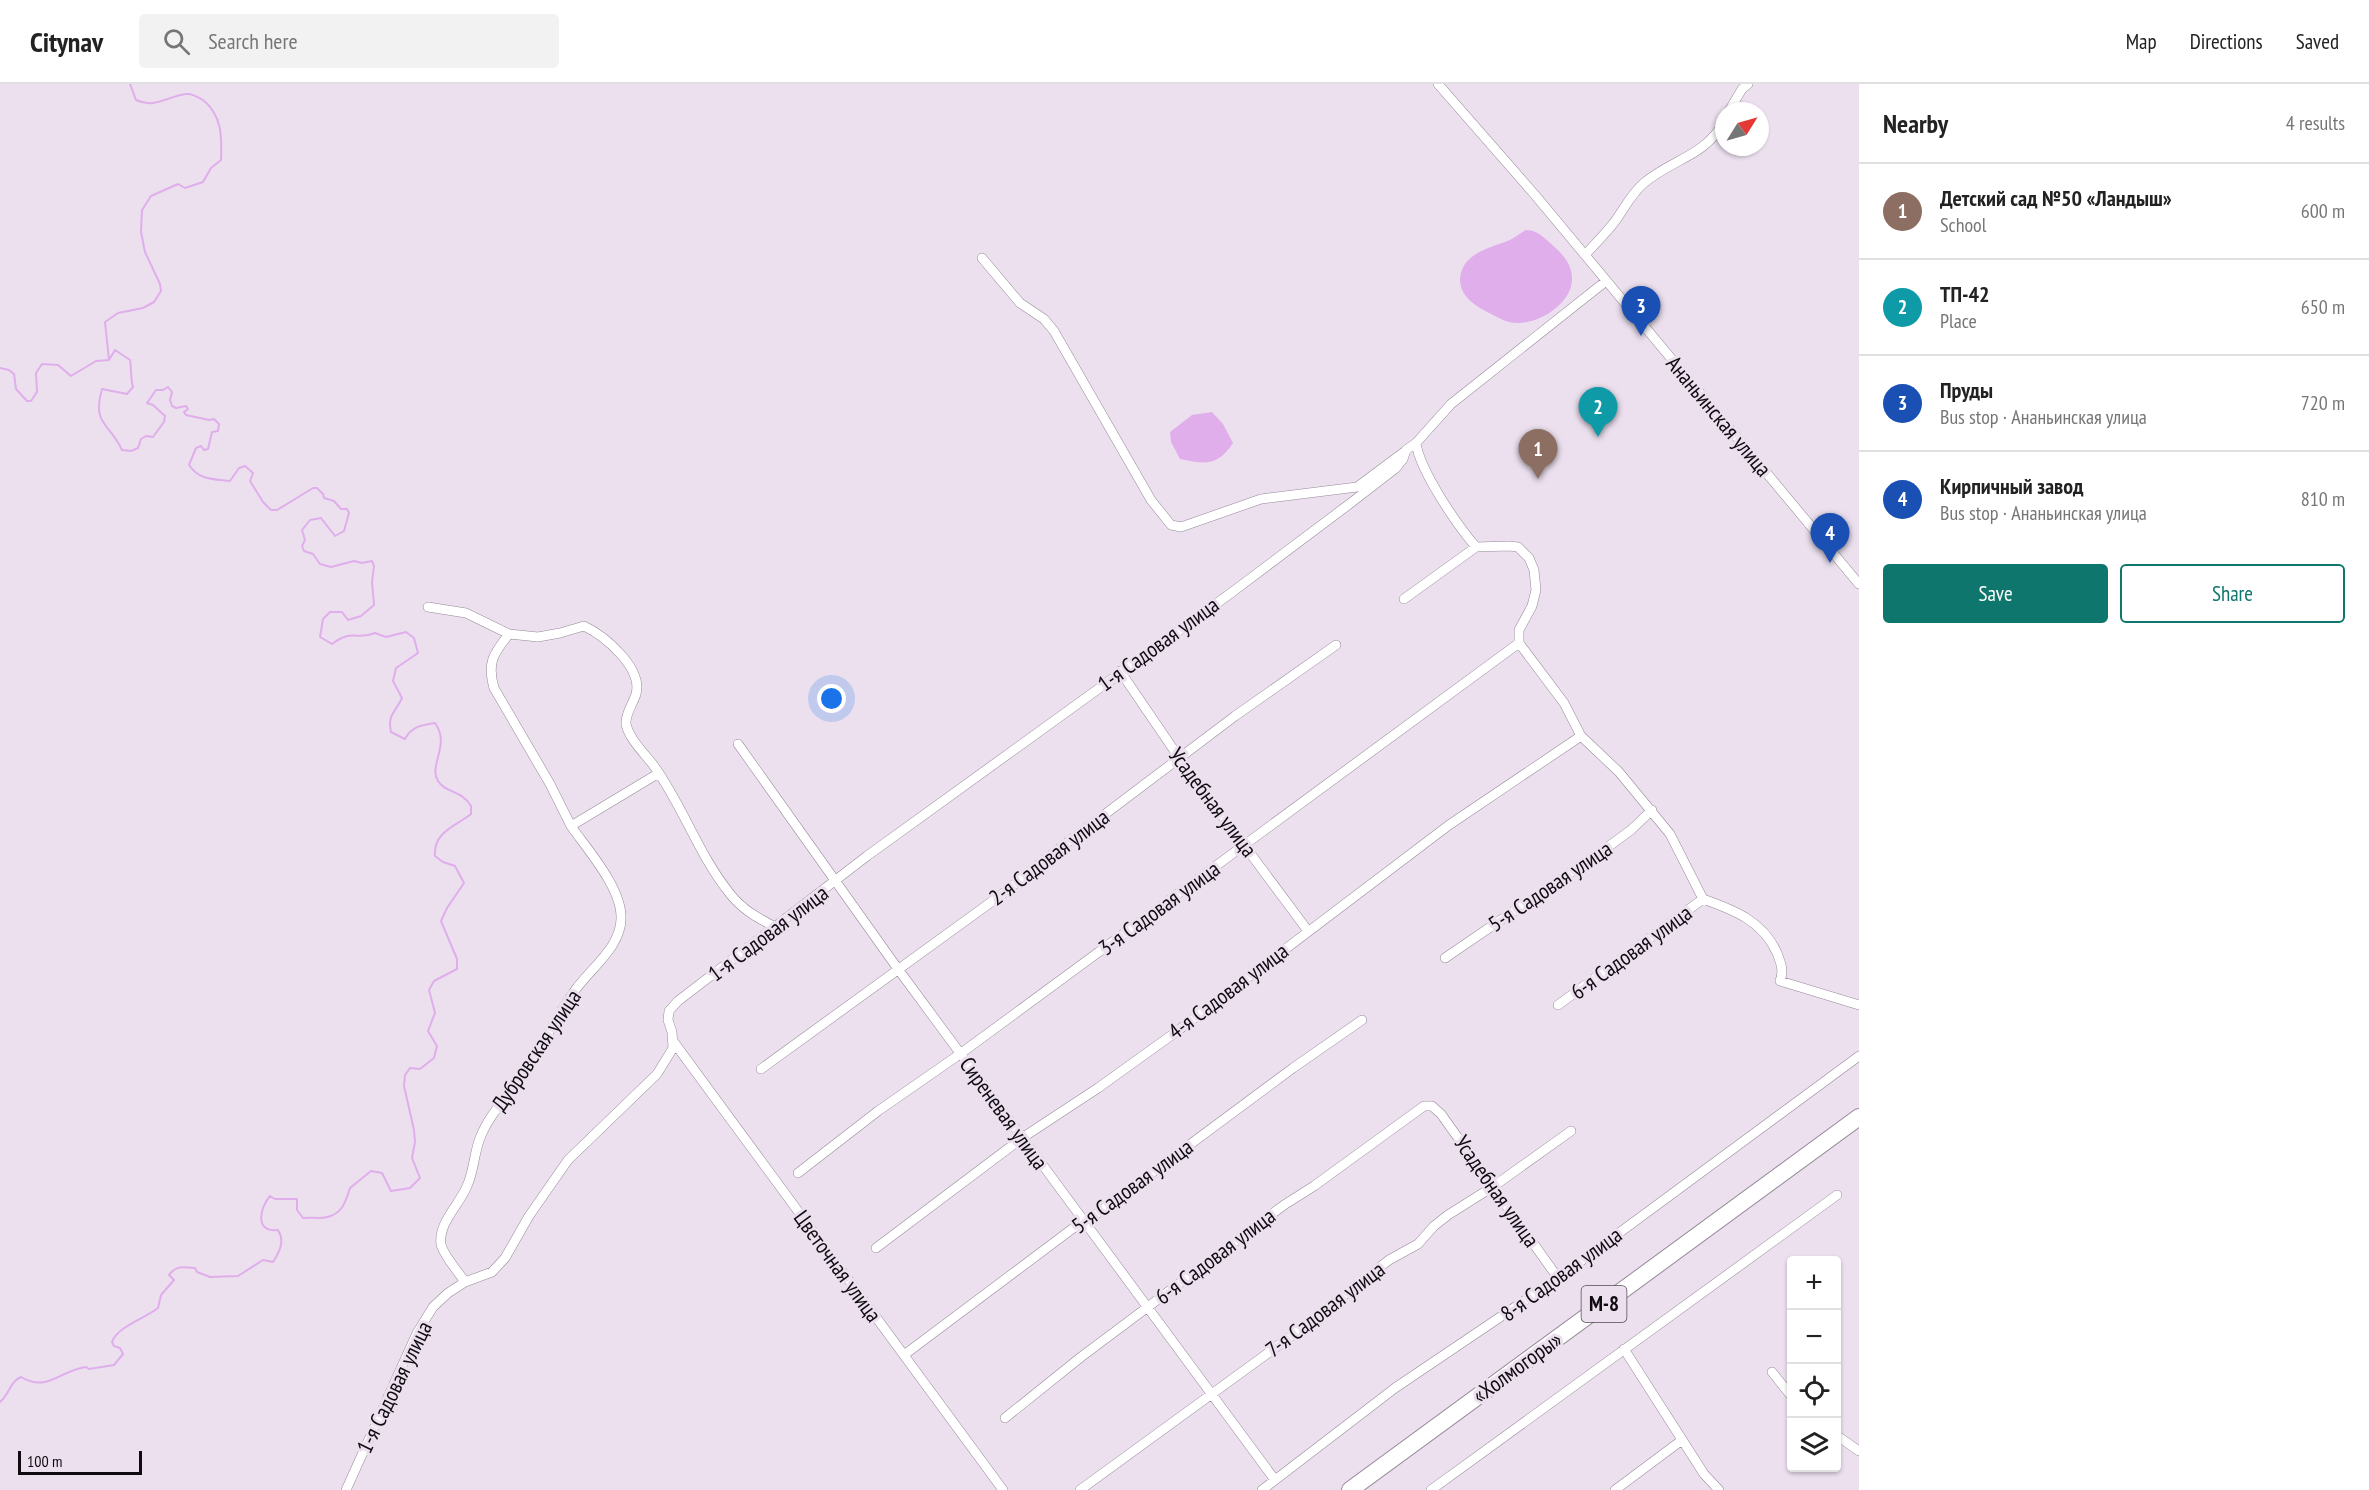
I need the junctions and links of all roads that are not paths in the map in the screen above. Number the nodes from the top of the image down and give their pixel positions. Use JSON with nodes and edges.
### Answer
{"nodes":[{"id":1,"x":1438,"y":84,"type":"edge"},
{"id":2,"x":1748,"y":84,"type":"edge"},
{"id":3,"x":1734,"y":102,"type":"edge"},
{"id":4,"x":1715,"y":134,"type":"edge"},
{"id":5,"x":1586,"y":255,"type":"junction"},
{"id":6,"x":982,"y":258,"type":"dead end"},
{"id":7,"x":1606,"y":281,"type":"junction"},
{"id":8,"x":1416,"y":443,"type":"junction"},
{"id":9,"x":1406,"y":450,"type":"junction"},
{"id":10,"x":1357,"y":487,"type":"junction"},
{"id":11,"x":1354,"y":500,"type":"junction"},
{"id":12,"x":1476,"y":547,"type":"junction"},
{"id":13,"x":1859,"y":584,"type":"edge"},
{"id":14,"x":1404,"y":599,"type":"dead end"},
{"id":15,"x":428,"y":607,"type":"dead end"},
{"id":16,"x":509,"y":634,"type":"junction"},
{"id":17,"x":1519,"y":643,"type":"junction"},
{"id":18,"x":1336,"y":645,"type":"dead end"},
{"id":19,"x":1120,"y":671,"type":"junction"},
{"id":20,"x":1581,"y":736,"type":"junction"},
{"id":21,"x":738,"y":744,"type":"dead end"},
{"id":22,"x":1180,"y":759,"type":"junction"},
{"id":23,"x":659,"y":772,"type":"junction"},
{"id":24,"x":1652,"y":810,"type":"junction"},
{"id":25,"x":571,"y":826,"type":"junction"},
{"id":26,"x":1245,"y":845,"type":"junction"},
{"id":27,"x":837,"y":881,"type":"junction"},
{"id":28,"x":1703,"y":899,"type":"junction"},
{"id":29,"x":775,"y":927,"type":"junction"},
{"id":30,"x":1308,"y":931,"type":"junction"},
{"id":31,"x":1445,"y":958,"type":"dead end"},
{"id":32,"x":898,"y":969,"type":"junction"},
{"id":33,"x":1558,"y":1005,"type":"dead end"},
{"id":34,"x":1859,"y":1005,"type":"edge"},
{"id":35,"x":1362,"y":1020,"type":"dead end"},
{"id":36,"x":673,"y":1041,"type":"junction"},
{"id":37,"x":960,"y":1054,"type":"junction"},
{"id":38,"x":1859,"y":1056,"type":"edge"},
{"id":39,"x":761,"y":1069,"type":"dead end"},
{"id":40,"x":1432,"y":1106,"type":"joint"},
{"id":41,"x":1859,"y":1117,"type":"edge"},
{"id":42,"x":1571,"y":1131,"type":"dead end"},
{"id":43,"x":1022,"y":1138,"type":"junction"},
{"id":44,"x":798,"y":1173,"type":"dead end"},
{"id":45,"x":1494,"y":1186,"type":"junction"},
{"id":46,"x":1837,"y":1195,"type":"dead end"},
{"id":47,"x":1084,"y":1220,"type":"junction"},
{"id":48,"x":876,"y":1248,"type":"dead end"},
{"id":49,"x":1558,"y":1278,"type":"junction"},
{"id":50,"x":465,"y":1282,"type":"junction"},
{"id":51,"x":1148,"y":1308,"type":"junction"},
{"id":52,"x":1624,"y":1349,"type":"junction"},
{"id":53,"x":904,"y":1355,"type":"junction"},
{"id":54,"x":1772,"y":1372,"type":"dead end"},
{"id":55,"x":1787,"y":1392,"type":"edge"},
{"id":56,"x":1210,"y":1394,"type":"junction"},
{"id":57,"x":1005,"y":1418,"type":"dead end"},
{"id":58,"x":1841,"y":1438,"type":"edge"},
{"id":59,"x":1682,"y":1440,"type":"junction"},
{"id":60,"x":1859,"y":1450,"type":"edge"},
{"id":61,"x":1275,"y":1480,"type":"junction"},
{"id":62,"x":346,"y":1490,"type":"edge"},
{"id":63,"x":1003,"y":1490,"type":"edge"},
{"id":64,"x":1080,"y":1490,"type":"edge"},
{"id":65,"x":1262,"y":1490,"type":"edge"},
{"id":66,"x":1350,"y":1490,"type":"edge"},
{"id":67,"x":1431,"y":1490,"type":"edge"},
{"id":68,"x":1615,"y":1490,"type":"edge"},
{"id":69,"x":1719,"y":1490,"type":"edge"}],
"edges":[{"from":1,"to":5,"type":"street","name":"Ананьинская улица"},
{"from":2,"to":3,"type":"street"},
{"from":4,"to":5,"type":"street"},
{"from":5,"to":7,"type":"street","name":"Ананьинская улица"},
{"from":6,"to":10,"type":"street"},
{"from":7,"to":8,"type":"street"},
{"from":7,"to":13,"type":"street","name":"Ананьинская улица"},
{"from":8,"to":9,"type":"street"},
{"from":8,"to":12,"type":"street"},
{"from":9,"to":10,"type":"street"},
{"from":9,"to":11,"type":"street","name":"1-я Садовая улица"},
{"from":10,"to":11,"type":"street"},
{"from":11,"to":19,"type":"street","name":"1-я Садовая улица"},
{"from":12,"to":14,"type":"street"},
{"from":12,"to":17,"type":"street"},
{"from":15,"to":16,"type":"street"},
{"from":16,"to":23,"type":"street"},
{"from":16,"to":25,"type":"street","name":"Дубровская улица"},
{"from":17,"to":20,"type":"street"},
{"from":17,"to":26,"type":"street","name":"3-я Садовая улица"},
{"from":18,"to":22,"type":"street","name":"2-я Садовая улица"},
{"from":19,"to":22,"type":"street","name":"Усадебная улица"},
{"from":19,"to":27,"type":"street","name":"1-я Садовая улица"},
{"from":20,"to":24,"type":"street"},
{"from":20,"to":30,"type":"street","name":"4-я Садовая улица"},
{"from":21,"to":27,"type":"street","name":"Сиреневая улица"},
{"from":22,"to":26,"type":"street","name":"Усадебная улица"},
{"from":22,"to":32,"type":"street","name":"2-я Садовая улица"},
{"from":23,"to":25,"type":"street"},
{"from":23,"to":29,"type":"street"},
{"from":24,"to":28,"type":"street"},
{"from":24,"to":31,"type":"street","name":"5-я Садовая улица"},
{"from":25,"to":50,"type":"street","name":"Дубровская улица"},
{"from":26,"to":30,"type":"street","name":"Усадебная улица"},
{"from":26,"to":37,"type":"street","name":"3-я Садовая улица"},
{"from":27,"to":29,"type":"street","name":"1-я Садовая улица"},
{"from":27,"to":32,"type":"street","name":"Сиреневая улица"},
{"from":28,"to":33,"type":"street","name":"6-я Садовая улица"},
{"from":28,"to":34,"type":"street"},
{"from":29,"to":36,"type":"street","name":"1-я Садовая улица"},
{"from":30,"to":43,"type":"street","name":"4-я Садовая улица"},
{"from":32,"to":37,"type":"street","name":"Сиреневая улица"},
{"from":32,"to":39,"type":"street","name":"2-я Садовая улица"},
{"from":35,"to":47,"type":"street","name":"5-я Садовая улица"},
{"from":36,"to":50,"type":"street","name":"1-я Садовая улица"},
{"from":36,"to":53,"type":"street","name":"Цветочная улица"},
{"from":37,"to":43,"type":"street","name":"Сиреневая улица"},
{"from":37,"to":44,"type":"street","name":"3-я Садовая улица"},
{"from":38,"to":49,"type":"street","name":"8-я Садовая улица"},
{"from":40,"to":45,"type":"street","name":"Усадебная улица"},
{"from":40,"to":51,"type":"street","name":"6-я Садовая улица"},
{"from":41,"to":66,"type":"highway","name":"«Холмогоры»","number":"М-8"},
{"from":42,"to":45,"type":"street","name":"7-я Садовая улица"},
{"from":43,"to":47,"type":"street","name":"Сиреневая улица"},
{"from":43,"to":48,"type":"street","name":"4-я Садовая улица"},
{"from":45,"to":49,"type":"street","name":"Усадебная улица"},
{"from":45,"to":56,"type":"street","name":"7-я Садовая улица"},
{"from":46,"to":52,"type":"street"},
{"from":47,"to":51,"type":"street","name":"Сиреневая улица"},
{"from":47,"to":53,"type":"street","name":"5-я Садовая улица"},
{"from":49,"to":61,"type":"street","name":"8-я Садовая улица"},
{"from":50,"to":62,"type":"street","name":"1-я Садовая улица"},
{"from":51,"to":56,"type":"street","name":"Сиреневая улица"},
{"from":51,"to":57,"type":"street","name":"6-я Садовая улица"},
{"from":52,"to":59,"type":"street"},
{"from":52,"to":67,"type":"street"},
{"from":53,"to":63,"type":"street","name":"Цветочная улица"},
{"from":54,"to":55,"type":"street"},
{"from":56,"to":61,"type":"street","name":"Сиреневая улица"},
{"from":56,"to":64,"type":"street","name":"7-я Садовая улица"},
{"from":58,"to":60,"type":"street"},
{"from":59,"to":68,"type":"street"},
{"from":59,"to":69,"type":"street"},
{"from":61,"to":65,"type":"street","name":"8-я Садовая улица"}]}
